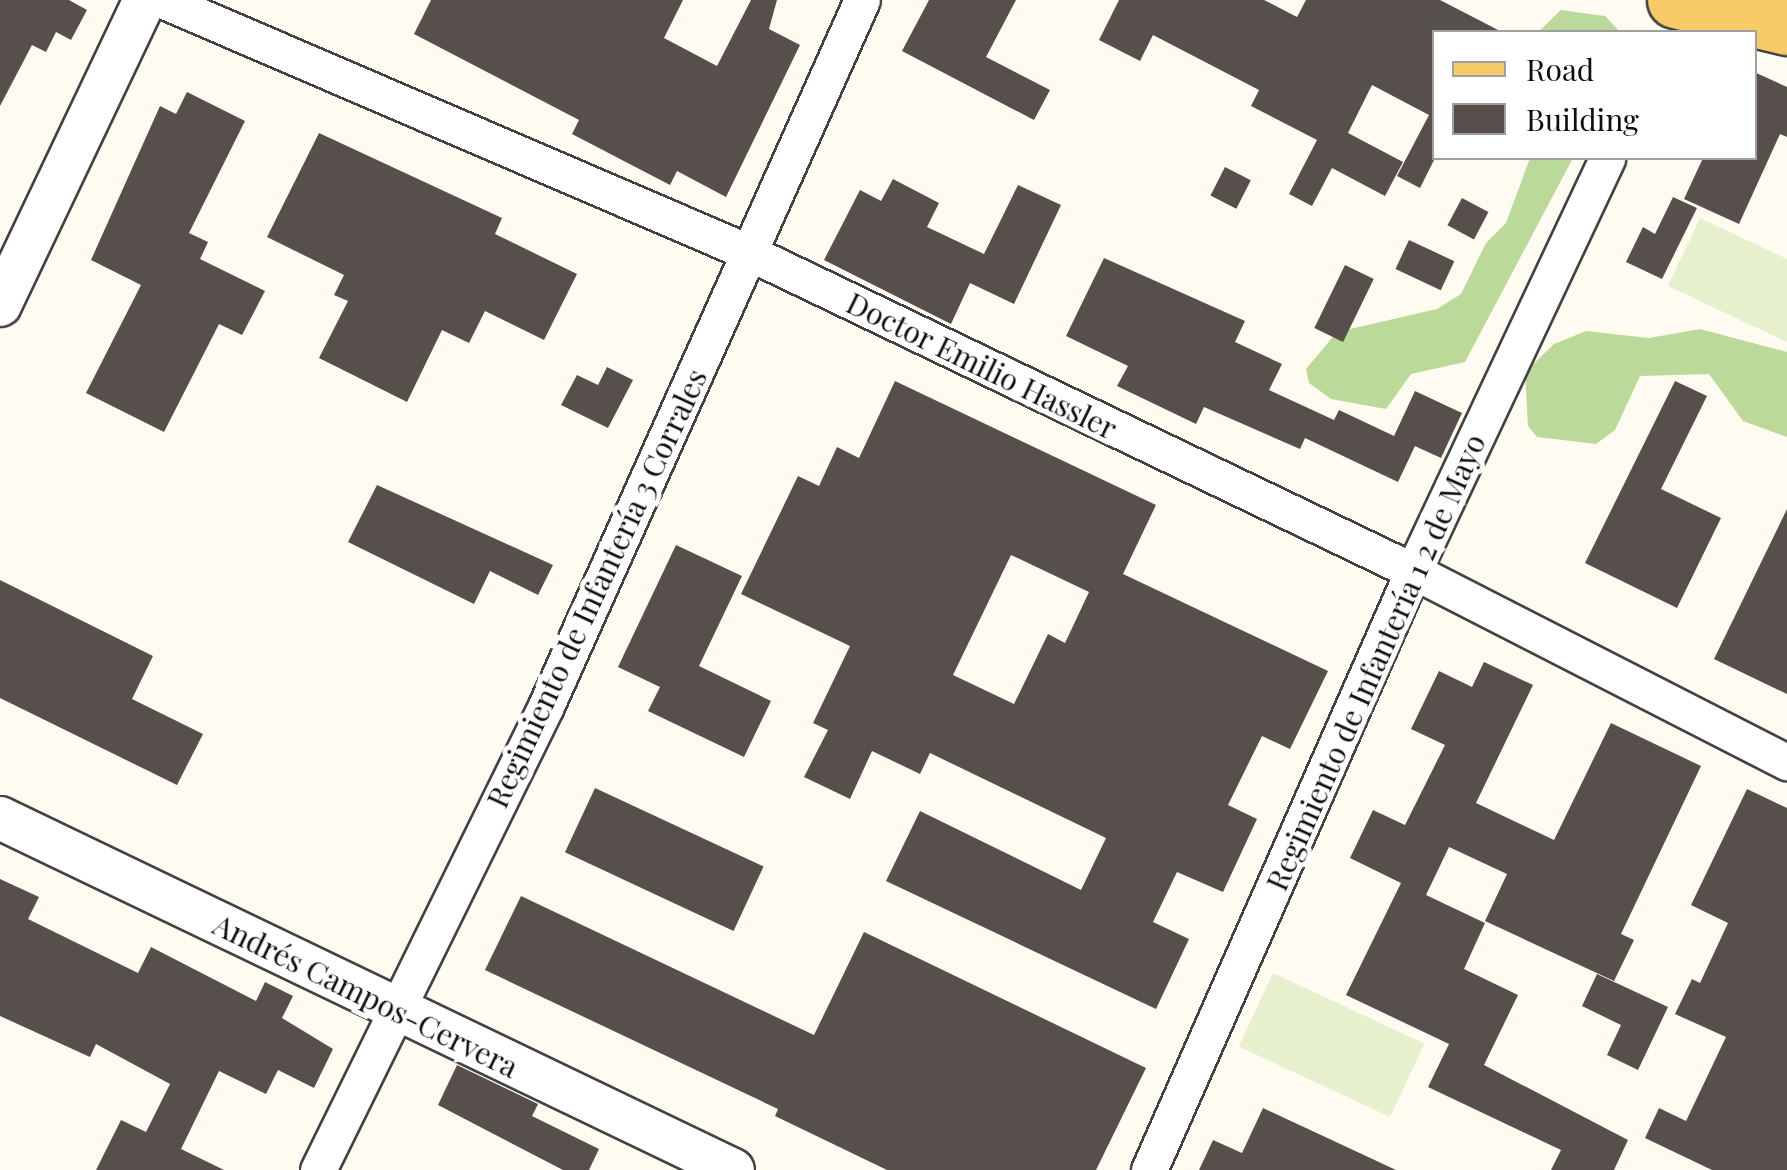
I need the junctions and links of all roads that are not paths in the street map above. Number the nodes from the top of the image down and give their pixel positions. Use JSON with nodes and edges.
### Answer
{"nodes":[{"id":1,"x":145,"y":0,"type":"edge"},
{"id":2,"x":162,"y":0,"type":"edge"},
{"id":3,"x":862,"y":0,"type":"edge"},
{"id":4,"x":1679,"y":0,"type":"edge"},
{"id":5,"x":1787,"y":26,"type":"edge"},
{"id":6,"x":1666,"y":30,"type":"edge"},
{"id":7,"x":1606,"y":160,"type":"edge"},
{"id":8,"x":748,"y":252,"type":"junction"},
{"id":9,"x":0,"y":306,"type":"edge"},
{"id":10,"x":1413,"y":571,"type":"junction"},
{"id":11,"x":1787,"y":762,"type":"edge"},
{"id":12,"x":0,"y":818,"type":"edge"},
{"id":13,"x":396,"y":1009,"type":"junction"},
{"id":14,"x":318,"y":1170,"type":"edge"},
{"id":15,"x":733,"y":1170,"type":"edge"},
{"id":16,"x":1149,"y":1170,"type":"edge"}],
"edges":[{"from":1,"to":9,"type":"street"},
{"from":2,"to":8,"type":"street","name":"Doctor Emilio Hassler"},
{"from":3,"to":8,"type":"street","name":"Regimiento de Infantería 3 Corrales"},
{"from":4,"to":5,"type":"main road"},
{"from":4,"to":6,"type":"street"},
{"from":7,"to":10,"type":"street","name":"Regimiento de Infantería 1 2 de Mayo"},
{"from":8,"to":10,"type":"street","name":"Doctor Emilio Hassler"},
{"from":8,"to":13,"type":"street","name":"Regimiento de Infantería 3 Corrales"},
{"from":10,"to":11,"type":"street","name":"Doctor Emilio Hassler"},
{"from":10,"to":16,"type":"street","name":"Regimiento de Infantería 1 2 de Mayo"},
{"from":12,"to":13,"type":"street","name":"Andrés Campos-Cervera"},
{"from":13,"to":14,"type":"street","name":"Regimiento de Infantería 3 Corrales"},
{"from":13,"to":15,"type":"street","name":"Andrés Campos-Cervera"}]}
